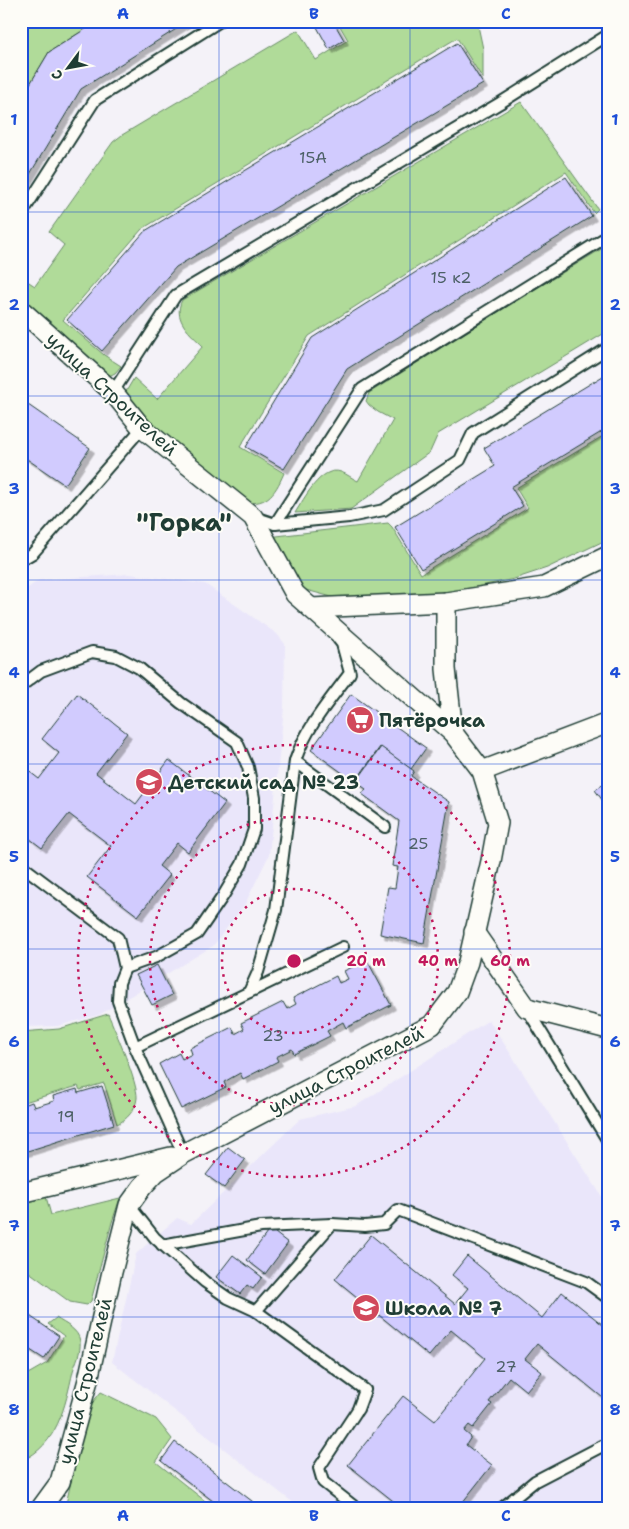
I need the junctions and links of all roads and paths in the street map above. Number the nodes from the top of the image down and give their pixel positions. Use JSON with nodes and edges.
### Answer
{"nodes":[{"id":1,"x":220,"y":21,"type":"edge"},
{"id":2,"x":608,"y":35,"type":"edge"},
{"id":3,"x":21,"y":215,"type":"edge"},
{"id":4,"x":608,"y":236,"type":"edge"},
{"id":5,"x":21,"y":310,"type":"edge"},
{"id":6,"x":608,"y":348,"type":"edge"},
{"id":7,"x":113,"y":392,"type":"junction"},
{"id":8,"x":142,"y":428,"type":"junction"},
{"id":9,"x":253,"y":517,"type":"junction"},
{"id":10,"x":275,"y":524,"type":"junction"},
{"id":11,"x":608,"y":556,"type":"edge"},
{"id":12,"x":21,"y":560,"type":"edge"},
{"id":13,"x":446,"y":602,"type":"junction"},
{"id":14,"x":311,"y":608,"type":"junction"},
{"id":15,"x":21,"y":686,"type":"edge"},
{"id":16,"x":608,"y":723,"type":"edge"},
{"id":17,"x":453,"y":733,"type":"junction"},
{"id":18,"x":295,"y":761,"type":"junction"},
{"id":19,"x":482,"y":771,"type":"junction"},
{"id":20,"x":385,"y":828,"type":"dead end"},
{"id":21,"x":21,"y":865,"type":"edge"},
{"id":22,"x":474,"y":932,"type":"junction"},
{"id":23,"x":343,"y":946,"type":"dead end"},
{"id":24,"x":125,"y":968,"type":"junction"},
{"id":25,"x":248,"y":992,"type":"junction"},
{"id":26,"x":527,"y":1008,"type":"junction"},
{"id":27,"x":608,"y":1029,"type":"edge"},
{"id":28,"x":135,"y":1047,"type":"junction"},
{"id":29,"x":608,"y":1141,"type":"edge"},
{"id":30,"x":183,"y":1154,"type":"junction"},
{"id":31,"x":21,"y":1193,"type":"edge"},
{"id":32,"x":129,"y":1205,"type":"junction"},
{"id":33,"x":332,"y":1224,"type":"junction"},
{"id":34,"x":162,"y":1245,"type":"junction"},
{"id":35,"x":608,"y":1298,"type":"edge"},
{"id":36,"x":256,"y":1311,"type":"junction"},
{"id":37,"x":608,"y":1444,"type":"edge"},
{"id":38,"x":41,"y":1508,"type":"edge"},
{"id":39,"x":356,"y":1508,"type":"edge"},
{"id":40,"x":502,"y":1508,"type":"edge"}],
"edges":[{"from":1,"to":3,"type":"lane"},
{"from":2,"to":7,"type":"lane"},
{"from":4,"to":10,"type":"lane"},
{"from":5,"to":7,"type":"street","name":"улица Строителей"},
{"from":6,"to":10,"type":"lane"},
{"from":7,"to":8,"type":"street","name":"улица Строителей"},
{"from":8,"to":9,"type":"street","name":"улица Строителей"},
{"from":8,"to":12,"type":"lane"},
{"from":9,"to":10,"type":"lane"},
{"from":9,"to":14,"type":"street","name":"улица Строителей"},
{"from":11,"to":13,"type":"street"},
{"from":13,"to":14,"type":"street"},
{"from":13,"to":17,"type":"street"},
{"from":14,"to":17,"type":"street","name":"улица Строителей"},
{"from":14,"to":18,"type":"lane"},
{"from":15,"to":24,"type":"lane"},
{"from":16,"to":19,"type":"street"},
{"from":17,"to":19,"type":"street","name":"улица Строителей"},
{"from":18,"to":20,"type":"lane"},
{"from":18,"to":25,"type":"lane"},
{"from":19,"to":22,"type":"street","name":"улица Строителей"},
{"from":21,"to":24,"type":"lane"},
{"from":22,"to":26,"type":"street"},
{"from":22,"to":30,"type":"street","name":"улица Строителей"},
{"from":23,"to":25,"type":"lane"},
{"from":24,"to":28,"type":"lane"},
{"from":25,"to":28,"type":"lane"},
{"from":26,"to":27,"type":"street"},
{"from":26,"to":29,"type":"lane"},
{"from":28,"to":30,"type":"lane"},
{"from":30,"to":31,"type":"street","name":"улица Строителей"},
{"from":30,"to":32,"type":"street","name":"улица Строителей"},
{"from":32,"to":34,"type":"lane"},
{"from":32,"to":38,"type":"street","name":"улица Строителей"},
{"from":33,"to":34,"type":"lane"},
{"from":33,"to":35,"type":"lane"},
{"from":33,"to":36,"type":"lane"},
{"from":34,"to":36,"type":"lane"},
{"from":36,"to":39,"type":"lane"},
{"from":37,"to":40,"type":"lane"}]}
